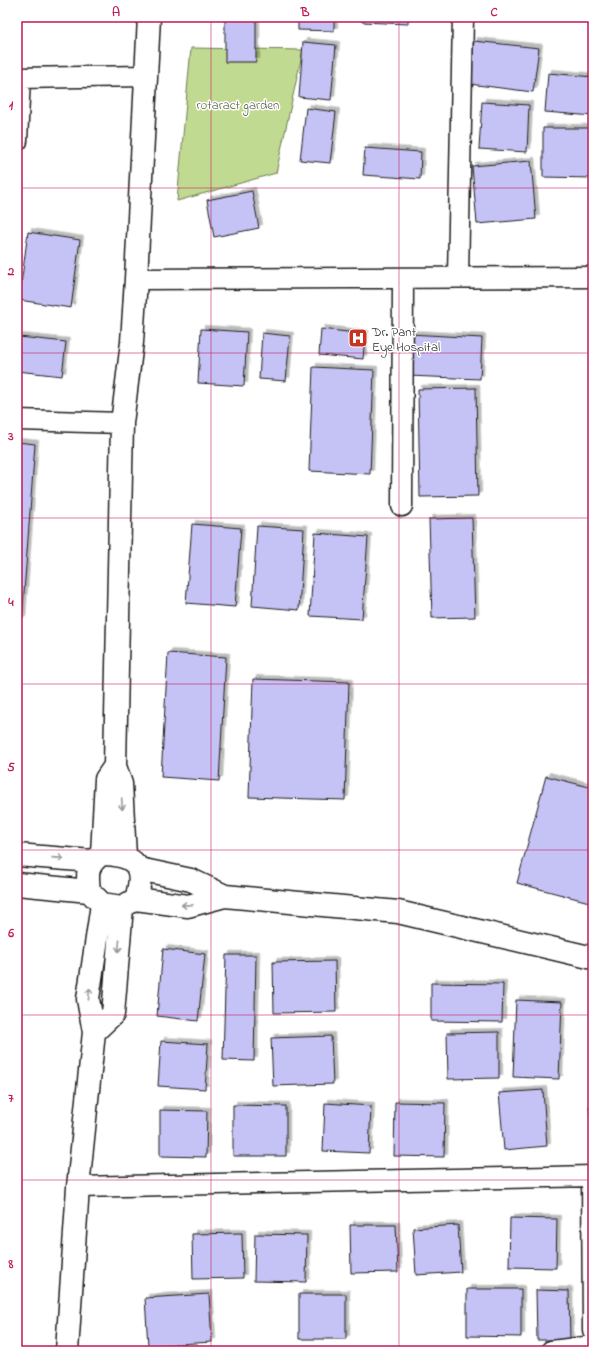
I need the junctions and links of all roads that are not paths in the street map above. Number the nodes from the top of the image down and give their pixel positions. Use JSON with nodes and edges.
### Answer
{"nodes":[{"id":1,"x":149,"y":17,"type":"edge"},
{"id":2,"x":462,"y":17,"type":"edge"},
{"id":3,"x":146,"y":76,"type":"junction"},
{"id":4,"x":19,"y":78,"type":"edge"},
{"id":5,"x":17,"y":141,"type":"edge"},
{"id":6,"x":458,"y":277,"type":"junction"},
{"id":7,"x":593,"y":277,"type":"edge"},
{"id":8,"x":403,"y":278,"type":"junction"},
{"id":9,"x":136,"y":279,"type":"junction"},
{"id":10,"x":17,"y":420,"type":"edge"},
{"id":11,"x":122,"y":423,"type":"junction"},
{"id":12,"x":402,"y":506,"type":"dead end"},
{"id":13,"x":115,"y":766,"type":"junction"},
{"id":14,"x":17,"y":855,"type":"edge"},
{"id":15,"x":97,"y":857,"type":"junction"},
{"id":16,"x":132,"y":863,"type":"junction"},
{"id":17,"x":17,"y":884,"type":"edge"},
{"id":18,"x":225,"y":896,"type":"junction"},
{"id":19,"x":112,"y":900,"type":"junction"},
{"id":20,"x":593,"y":958,"type":"edge"},
{"id":21,"x":593,"y":1176,"type":"edge"},
{"id":22,"x":78,"y":1187,"type":"junction"},
{"id":23,"x":593,"y":1330,"type":"edge"},
{"id":24,"x":593,"y":1346,"type":"edge"},
{"id":25,"x":67,"y":1351,"type":"edge"},
{"id":26,"x":551,"y":1351,"type":"edge"}],
"edges":[{"from":1,"to":3,"type":"main road"},
{"from":2,"to":6,"type":"street"},
{"from":3,"to":4,"type":"street"},
{"from":3,"to":9,"type":"main road"},
{"from":4,"to":5,"type":"street"},
{"from":6,"to":7,"type":"street"},
{"from":6,"to":8,"type":"street"},
{"from":8,"to":9,"type":"street"},
{"from":8,"to":12,"type":"street"},
{"from":9,"to":11,"type":"main road"},
{"from":10,"to":11,"type":"street"},
{"from":11,"to":13,"type":"main road"},
{"from":13,"to":15,"type":"main road"},
{"from":13,"to":16,"type":"main road","one_way":true},
{"from":14,"to":15,"type":"main road","one_way":true},
{"from":15,"to":16,"type":"main road"},
{"from":15,"to":19,"type":"main road"},
{"from":16,"to":18,"type":"main road"},
{"from":16,"to":19,"type":"main road"},
{"from":17,"to":19,"type":"main road"},
{"from":18,"to":19,"type":"main road","one_way":true},
{"from":18,"to":20,"type":"main road"},
{"from":19,"to":22,"type":"main road"},
{"from":21,"to":22,"type":"street"},
{"from":21,"to":23,"type":"street"},
{"from":22,"to":25,"type":"main road"},
{"from":24,"to":26,"type":"street"}]}
